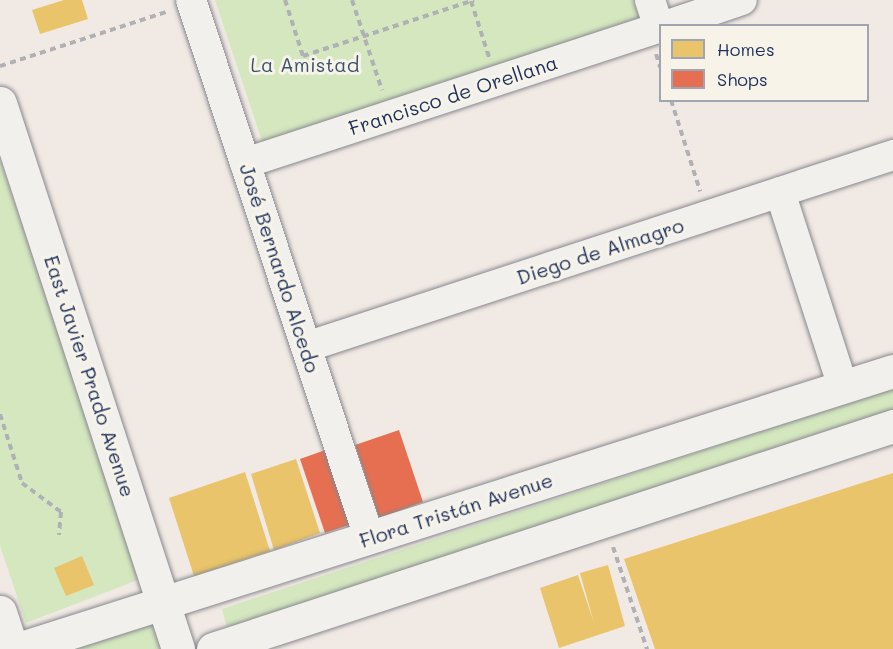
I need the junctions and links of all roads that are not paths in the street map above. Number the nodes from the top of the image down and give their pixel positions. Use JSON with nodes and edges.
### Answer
{"nodes":[{"id":1,"x":742,"y":0,"type":"edge"},
{"id":2,"x":192,"y":2,"type":"edge"},
{"id":3,"x":658,"y":20,"type":"edge"},
{"id":4,"x":0,"y":104,"type":"edge"},
{"id":5,"x":893,"y":155,"type":"edge"},
{"id":6,"x":245,"y":163,"type":"junction"},
{"id":7,"x":780,"y":192,"type":"junction"},
{"id":8,"x":306,"y":347,"type":"junction"},
{"id":9,"x":893,"y":371,"type":"edge"},
{"id":10,"x":843,"y":387,"type":"junction"},
{"id":11,"x":893,"y":426,"type":"edge"},
{"id":12,"x":369,"y":537,"type":"junction"},
{"id":13,"x":163,"y":602,"type":"junction"},
{"id":14,"x":0,"y":612,"type":"edge"},
{"id":15,"x":12,"y":649,"type":"edge"},
{"id":16,"x":18,"y":649,"type":"edge"},
{"id":17,"x":178,"y":649,"type":"edge"},
{"id":18,"x":213,"y":649,"type":"edge"}],
"edges":[{"from":1,"to":3,"type":"street","name":"Francisco de Orellana"},
{"from":2,"to":6,"type":"street","name":"José Bernardo Alcedo"},
{"from":3,"to":6,"type":"street","name":"Francisco de Orellana"},
{"from":4,"to":13,"type":"street","name":"East Javier Prado Avenue"},
{"from":5,"to":7,"type":"street","name":"Diego de Almagro"},
{"from":6,"to":8,"type":"street","name":"José Bernardo Alcedo"},
{"from":7,"to":8,"type":"street","name":"Diego de Almagro"},
{"from":7,"to":10,"type":"street"},
{"from":8,"to":12,"type":"street","name":"José Bernardo Alcedo"},
{"from":9,"to":10,"type":"street","name":"Flora Tristán Avenue"},
{"from":10,"to":12,"type":"street","name":"Flora Tristán Avenue"},
{"from":11,"to":18,"type":"street"},
{"from":12,"to":13,"type":"street","name":"Flora Tristán Avenue"},
{"from":13,"to":16,"type":"street","name":"Flora Tristán Avenue"},
{"from":13,"to":17,"type":"street","name":"East Javier Prado Avenue"},
{"from":14,"to":15,"type":"street"}]}
